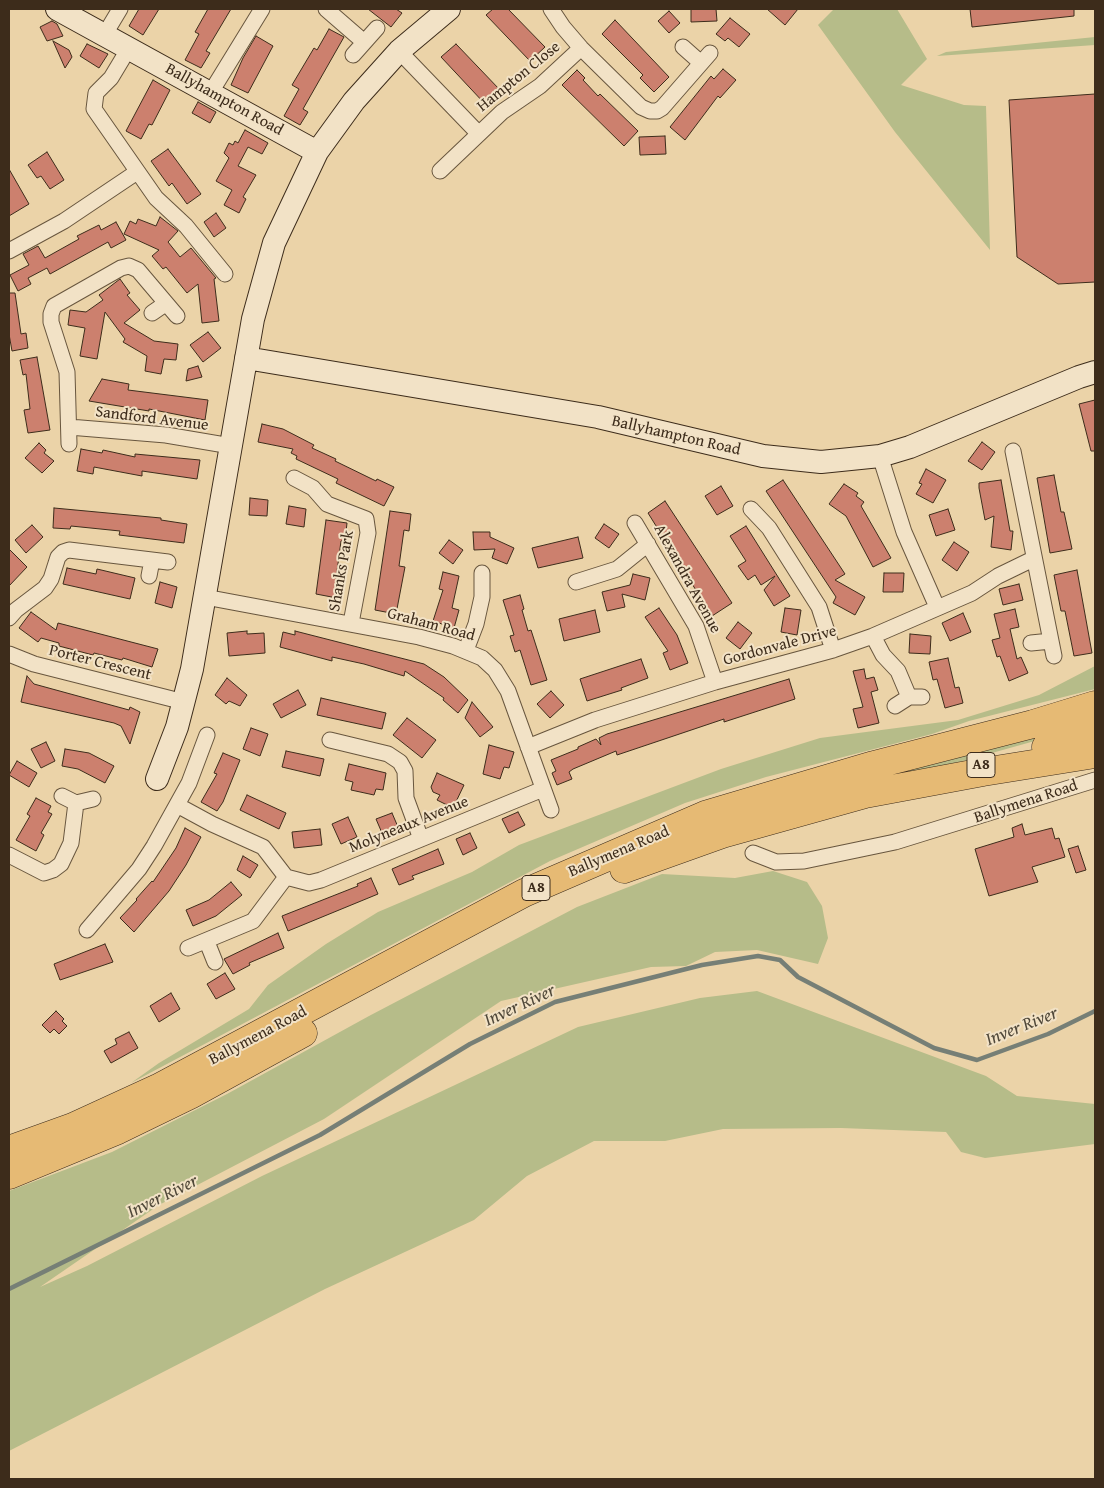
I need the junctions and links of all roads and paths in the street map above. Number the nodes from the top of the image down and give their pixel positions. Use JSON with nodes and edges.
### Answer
{"nodes":[{"id":1,"x":57,"y":9,"type":"edge"},
{"id":2,"x":120,"y":9,"type":"edge"},
{"id":3,"x":262,"y":9,"type":"edge"},
{"id":4,"x":326,"y":9,"type":"edge"},
{"id":5,"x":448,"y":9,"type":"edge"},
{"id":6,"x":551,"y":9,"type":"edge"},
{"id":7,"x":377,"y":28,"type":"dead end"},
{"id":8,"x":104,"y":34,"type":"junction"},
{"id":9,"x":364,"y":42,"type":"junction"},
{"id":10,"x":683,"y":47,"type":"dead end"},
{"id":11,"x":129,"y":48,"type":"junction"},
{"id":12,"x":581,"y":48,"type":"junction"},
{"id":13,"x":399,"y":51,"type":"junction"},
{"id":14,"x":353,"y":55,"type":"dead end"},
{"id":15,"x":211,"y":92,"type":"junction"},
{"id":16,"x":478,"y":133,"type":"junction"},
{"id":17,"x":317,"y":152,"type":"junction"},
{"id":18,"x":440,"y":171,"type":"dead end"},
{"id":19,"x":137,"y":172,"type":"junction"},
{"id":20,"x":9,"y":250,"type":"edge"},
{"id":21,"x":224,"y":274,"type":"dead end"},
{"id":22,"x":165,"y":304,"type":"junction"},
{"id":23,"x":152,"y":313,"type":"dead end"},
{"id":24,"x":176,"y":316,"type":"dead end"},
{"id":25,"x":246,"y":358,"type":"junction"},
{"id":26,"x":1095,"y":372,"type":"edge"},
{"id":27,"x":69,"y":427,"type":"junction"},
{"id":28,"x":69,"y":444,"type":"dead end"},
{"id":29,"x":231,"y":446,"type":"junction"},
{"id":30,"x":1013,"y":451,"type":"dead end"},
{"id":31,"x":880,"y":456,"type":"junction"},
{"id":32,"x":294,"y":478,"type":"dead end"},
{"id":33,"x":751,"y":509,"type":"dead end"},
{"id":34,"x":635,"y":523,"type":"dead end"},
{"id":35,"x":648,"y":544,"type":"junction"},
{"id":36,"x":1033,"y":559,"type":"junction"},
{"id":37,"x":152,"y":560,"type":"junction"},
{"id":38,"x":168,"y":562,"type":"dead end"},
{"id":39,"x":482,"y":573,"type":"dead end"},
{"id":40,"x":149,"y":576,"type":"dead end"},
{"id":41,"x":576,"y":582,"type":"dead end"},
{"id":42,"x":205,"y":597,"type":"junction"},
{"id":43,"x":938,"y":607,"type":"junction"},
{"id":44,"x":9,"y":618,"type":"edge"},
{"id":45,"x":351,"y":623,"type":"junction"},
{"id":46,"x":873,"y":636,"type":"junction"},
{"id":47,"x":1051,"y":640,"type":"junction"},
{"id":48,"x":1031,"y":644,"type":"dead end"},
{"id":49,"x":466,"y":650,"type":"junction"},
{"id":50,"x":834,"y":650,"type":"junction"},
{"id":51,"x":9,"y":654,"type":"edge"},
{"id":52,"x":1054,"y":656,"type":"dead end"},
{"id":53,"x":715,"y":682,"type":"junction"},
{"id":54,"x":184,"y":702,"type":"junction"},
{"id":55,"x":1095,"y":705,"type":"edge"},
{"id":56,"x":895,"y":706,"type":"dead end"},
{"id":57,"x":1095,"y":732,"type":"edge"},
{"id":58,"x":207,"y":735,"type":"dead end"},
{"id":59,"x":330,"y":740,"type":"dead end"},
{"id":60,"x":528,"y":747,"type":"junction"},
{"id":61,"x":1095,"y":754,"type":"edge"},
{"id":62,"x":156,"y":779,"type":"dead end"},
{"id":63,"x":1095,"y":780,"type":"edge"},
{"id":64,"x":543,"y":789,"type":"junction"},
{"id":65,"x":865,"y":794,"type":"junction"},
{"id":66,"x":62,"y":796,"type":"dead end"},
{"id":67,"x":93,"y":799,"type":"dead end"},
{"id":68,"x":76,"y":803,"type":"junction"},
{"id":69,"x":177,"y":805,"type":"junction"},
{"id":70,"x":551,"y":810,"type":"dead end"},
{"id":71,"x":422,"y":839,"type":"junction"},
{"id":72,"x":753,"y":853,"type":"dead end"},
{"id":73,"x":9,"y":855,"type":"edge"},
{"id":74,"x":286,"y":877,"type":"junction"},
{"id":75,"x":96,"y":926,"type":"dead end"},
{"id":76,"x":207,"y":942,"type":"junction"},
{"id":77,"x":188,"y":948,"type":"dead end"},
{"id":78,"x":215,"y":962,"type":"dead end"},
{"id":79,"x":9,"y":1150,"type":"edge"},
{"id":80,"x":9,"y":1175,"type":"edge"}],
"edges":[{"from":1,"to":8,"type":"street","name":"Ballyhampton Road"},
{"from":2,"to":8,"type":"street"},
{"from":3,"to":15,"type":"street"},
{"from":4,"to":9,"type":"street"},
{"from":5,"to":13,"type":"street"},
{"from":6,"to":12,"type":"street","name":"Hampton Close"},
{"from":7,"to":9,"type":"street"},
{"from":8,"to":11,"type":"street","name":"Ballyhampton Road"},
{"from":9,"to":14,"type":"street"},
{"from":10,"to":12,"type":"street","name":"Hampton Close"},
{"from":11,"to":15,"type":"street","name":"Ballyhampton Road"},
{"from":11,"to":19,"type":"street"},
{"from":12,"to":16,"type":"street","name":"Hampton Close"},
{"from":13,"to":16,"type":"street","name":"Hampton Close"},
{"from":13,"to":17,"type":"street"},
{"from":15,"to":17,"type":"street","name":"Ballyhampton Road"},
{"from":16,"to":18,"type":"street","name":"Hampton Close"},
{"from":17,"to":25,"type":"street"},
{"from":19,"to":20,"type":"street"},
{"from":19,"to":21,"type":"street"},
{"from":22,"to":23,"type":"street"},
{"from":22,"to":24,"type":"street"},
{"from":22,"to":27,"type":"street"},
{"from":25,"to":29,"type":"street"},
{"from":25,"to":31,"type":"street","name":"Ballyhampton Road"},
{"from":26,"to":31,"type":"street","name":"Ballyhampton Road"},
{"from":27,"to":28,"type":"street"},
{"from":27,"to":29,"type":"street","name":"Sandford Avenue"},
{"from":29,"to":42,"type":"street"},
{"from":30,"to":36,"type":"street"},
{"from":31,"to":43,"type":"street"},
{"from":32,"to":45,"type":"street","name":"Shanks Park"},
{"from":33,"to":50,"type":"street"},
{"from":34,"to":35,"type":"street","name":"Alexandra Avenue"},
{"from":35,"to":41,"type":"street"},
{"from":35,"to":53,"type":"street","name":"Alexandra Avenue"},
{"from":36,"to":43,"type":"street","name":"Gordonvale Drive"},
{"from":36,"to":47,"type":"street"},
{"from":37,"to":38,"type":"street"},
{"from":37,"to":40,"type":"street"},
{"from":37,"to":44,"type":"street"},
{"from":39,"to":49,"type":"street"},
{"from":42,"to":45,"type":"street","name":"Graham Road"},
{"from":42,"to":54,"type":"street"},
{"from":43,"to":46,"type":"street","name":"Gordonvale Drive"},
{"from":45,"to":49,"type":"street","name":"Graham Road"},
{"from":46,"to":50,"type":"street","name":"Gordonvale Drive"},
{"from":46,"to":56,"type":"street"},
{"from":47,"to":48,"type":"street"},
{"from":47,"to":52,"type":"street"},
{"from":49,"to":60,"type":"street","name":"Graham Road"},
{"from":50,"to":53,"type":"street","name":"Gordonvale Drive"},
{"from":51,"to":54,"type":"street","name":"Porter Crescent"},
{"from":53,"to":60,"type":"street","name":"Gordonvale Drive"},
{"from":54,"to":62,"type":"street"},
{"from":55,"to":79,"type":"highway","name":"Ballymena Road","number":"A8"},
{"from":57,"to":65,"type":"highway","number":"A8"},
{"from":58,"to":69,"type":"street"},
{"from":59,"to":71,"type":"street"},
{"from":60,"to":64,"type":"street","name":"Graham Road"},
{"from":61,"to":65,"type":"highway","name":"Ballymena Road","number":"A8"},
{"from":63,"to":72,"type":"street","name":"Ballymena Road"},
{"from":64,"to":70,"type":"street","name":"Graham Road"},
{"from":64,"to":71,"type":"street","name":"Molyneaux Avenue"},
{"from":65,"to":80,"type":"highway","name":"Ballymena Road","number":"A8"},
{"from":66,"to":68,"type":"street"},
{"from":67,"to":68,"type":"street"},
{"from":68,"to":73,"type":"street"},
{"from":69,"to":74,"type":"street"},
{"from":69,"to":75,"type":"street"},
{"from":71,"to":74,"type":"street","name":"Molyneaux Avenue"},
{"from":74,"to":76,"type":"street"},
{"from":76,"to":77,"type":"street"},
{"from":76,"to":78,"type":"street"}]}
